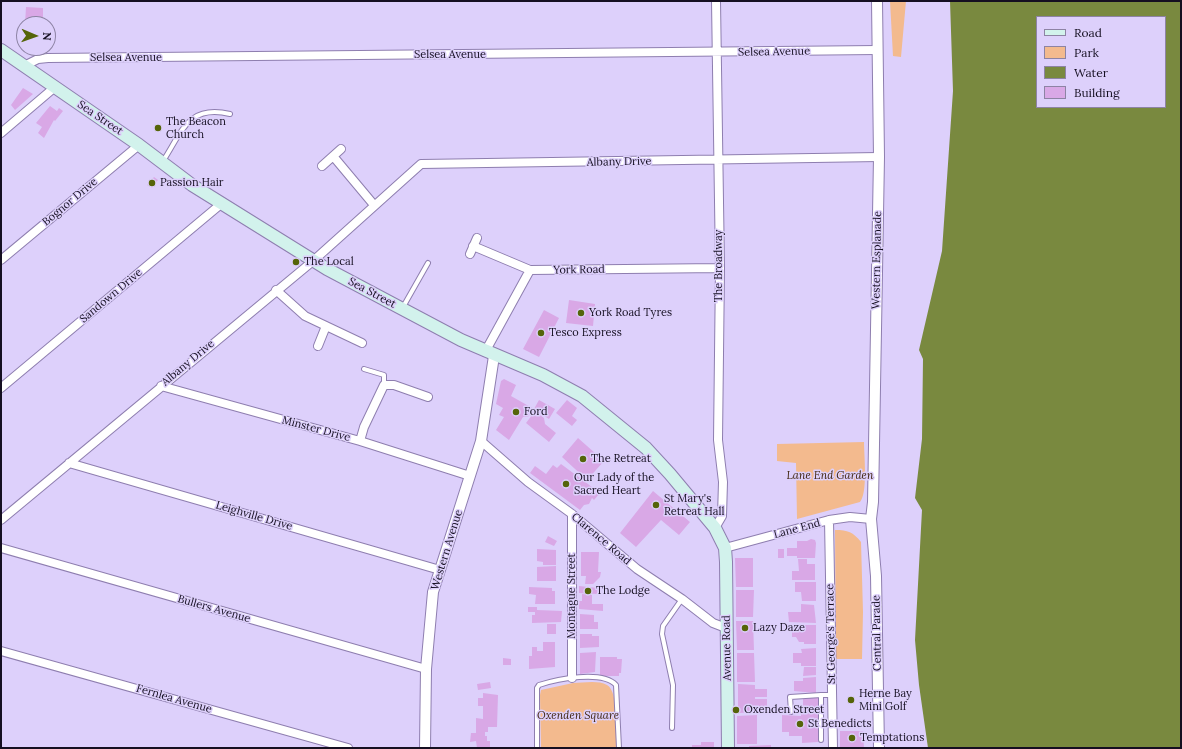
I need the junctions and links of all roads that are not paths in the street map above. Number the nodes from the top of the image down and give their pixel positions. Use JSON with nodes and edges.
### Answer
{"nodes":[{"id":1,"x":716,"y":1,"type":"edge"},
{"id":2,"x":877,"y":1,"type":"edge"},
{"id":3,"x":1,"y":50,"type":"edge"},
{"id":4,"x":878,"y":50,"type":"junction"},
{"id":5,"x":717,"y":52,"type":"junction"},
{"id":6,"x":24,"y":66,"type":"junction"},
{"id":7,"x":55,"y":87,"type":"junction"},
{"id":8,"x":230,"y":114,"type":"dead end"},
{"id":9,"x":3,"y":128,"type":"edge"},
{"id":10,"x":139,"y":145,"type":"junction"},
{"id":11,"x":341,"y":149,"type":"dead end"},
{"id":12,"x":333,"y":156,"type":"junction"},
{"id":13,"x":879,"y":157,"type":"junction"},
{"id":14,"x":718,"y":161,"type":"junction"},
{"id":15,"x":162,"y":162,"type":"junction"},
{"id":16,"x":322,"y":166,"type":"dead end"},
{"id":17,"x":221,"y":204,"type":"junction"},
{"id":18,"x":374,"y":205,"type":"junction"},
{"id":19,"x":477,"y":238,"type":"dead end"},
{"id":20,"x":1,"y":260,"type":"edge"},
{"id":21,"x":313,"y":261,"type":"junction"},
{"id":22,"x":428,"y":263,"type":"dead end"},
{"id":23,"x":720,"y":268,"type":"junction"},
{"id":24,"x":530,"y":270,"type":"junction"},
{"id":25,"x":276,"y":290,"type":"junction"},
{"id":26,"x":402,"y":310,"type":"junction"},
{"id":27,"x":326,"y":326,"type":"junction"},
{"id":28,"x":362,"y":343,"type":"dead end"},
{"id":29,"x":318,"y":346,"type":"dead end"},
{"id":30,"x":490,"y":354,"type":"junction"},
{"id":31,"x":364,"y":369,"type":"dead end"},
{"id":32,"x":384,"y":385,"type":"junction"},
{"id":33,"x":161,"y":386,"type":"junction"},
{"id":34,"x":1,"y":388,"type":"edge"},
{"id":35,"x":428,"y":397,"type":"dead end"},
{"id":36,"x":360,"y":441,"type":"junction"},
{"id":37,"x":481,"y":441,"type":"junction"},
{"id":38,"x":69,"y":463,"type":"junction"},
{"id":39,"x":470,"y":476,"type":"junction"},
{"id":40,"x":572,"y":514,"type":"junction"},
{"id":41,"x":871,"y":519,"type":"junction"},
{"id":42,"x":1,"y":520,"type":"edge"},
{"id":43,"x":829,"y":520,"type":"junction"},
{"id":44,"x":715,"y":528,"type":"junction"},
{"id":45,"x":1,"y":548,"type":"edge"},
{"id":46,"x":724,"y":548,"type":"junction"},
{"id":47,"x":440,"y":570,"type":"junction"},
{"id":48,"x":682,"y":598,"type":"junction"},
{"id":49,"x":726,"y":628,"type":"junction"},
{"id":50,"x":1,"y":651,"type":"edge"},
{"id":51,"x":426,"y":670,"type":"junction"},
{"id":52,"x":572,"y":678,"type":"junction"},
{"id":53,"x":821,"y":695,"type":"junction"},
{"id":54,"x":832,"y":695,"type":"junction"},
{"id":55,"x":791,"y":712,"type":"dead end"},
{"id":56,"x":672,"y":728,"type":"dead end"},
{"id":57,"x":821,"y":740,"type":"dead end"},
{"id":58,"x":348,"y":748,"type":"edge"},
{"id":59,"x":425,"y":748,"type":"edge"},
{"id":60,"x":537,"y":748,"type":"edge"},
{"id":61,"x":619,"y":748,"type":"edge"},
{"id":62,"x":728,"y":748,"type":"edge"},
{"id":63,"x":833,"y":748,"type":"edge"},
{"id":64,"x":879,"y":748,"type":"edge"}],
"edges":[{"from":1,"to":5,"type":"street","name":"The Broadway"},
{"from":2,"to":4,"type":"street","name":"Western Esplanade"},
{"from":3,"to":6,"type":"main road","name":"Sea Street"},
{"from":4,"to":5,"type":"street","name":"Selsea Avenue"},
{"from":4,"to":13,"type":"street","name":"Western Esplanade"},
{"from":5,"to":6,"type":"street","name":"Selsea Avenue"},
{"from":5,"to":14,"type":"street","name":"The Broadway"},
{"from":6,"to":7,"type":"main road","name":"Sea Street"},
{"from":7,"to":9,"type":"street"},
{"from":7,"to":10,"type":"main road","name":"Sea Street"},
{"from":8,"to":15,"type":"lane"},
{"from":10,"to":15,"type":"main road","name":"Sea Street"},
{"from":10,"to":20,"type":"street","name":"Bognor Drive"},
{"from":11,"to":12,"type":"street"},
{"from":12,"to":16,"type":"street"},
{"from":12,"to":18,"type":"street"},
{"from":13,"to":14,"type":"street","name":"Albany Drive"},
{"from":13,"to":41,"type":"street","name":"Western Esplanade"},
{"from":14,"to":18,"type":"street","name":"Albany Drive"},
{"from":14,"to":23,"type":"street","name":"The Broadway"},
{"from":15,"to":17,"type":"main road","name":"Sea Street"},
{"from":17,"to":21,"type":"main road","name":"Sea Street"},
{"from":17,"to":34,"type":"street","name":"Sandown Drive"},
{"from":18,"to":21,"type":"street","name":"Albany Drive"},
{"from":19,"to":24,"type":"street"},
{"from":21,"to":25,"type":"street","name":"Albany Drive"},
{"from":21,"to":26,"type":"main road","name":"Sea Street"},
{"from":22,"to":26,"type":"lane"},
{"from":23,"to":24,"type":"street","name":"York Road"},
{"from":23,"to":44,"type":"street","name":"The Broadway"},
{"from":24,"to":30,"type":"street"},
{"from":25,"to":27,"type":"street"},
{"from":25,"to":33,"type":"street","name":"Albany Drive"},
{"from":26,"to":30,"type":"main road","name":"Sea Street"},
{"from":27,"to":28,"type":"street"},
{"from":27,"to":29,"type":"street"},
{"from":30,"to":37,"type":"street","name":"Western Avenue"},
{"from":30,"to":44,"type":"main road","name":"Sea Street"},
{"from":31,"to":32,"type":"lane"},
{"from":32,"to":35,"type":"street"},
{"from":32,"to":36,"type":"street"},
{"from":33,"to":36,"type":"street","name":"Minster Drive"},
{"from":33,"to":38,"type":"street","name":"Albany Drive"},
{"from":36,"to":39,"type":"street","name":"Minster Drive"},
{"from":37,"to":39,"type":"street","name":"Western Avenue"},
{"from":37,"to":40,"type":"street","name":"Clarence Road"},
{"from":38,"to":42,"type":"street","name":"Albany Drive"},
{"from":38,"to":47,"type":"street","name":"Leighville Drive"},
{"from":39,"to":47,"type":"street","name":"Western Avenue"},
{"from":40,"to":48,"type":"street","name":"Clarence Road"},
{"from":40,"to":52,"type":"street","name":"Montague Street"},
{"from":41,"to":43,"type":"street","name":"Lane End"},
{"from":41,"to":64,"type":"street","name":"Central Parade"},
{"from":43,"to":46,"type":"street","name":"Lane End"},
{"from":43,"to":54,"type":"street","name":"St George's Terrace"},
{"from":44,"to":46,"type":"main road","name":"Sea Street"},
{"from":45,"to":51,"type":"street","name":"Bullers Avenue"},
{"from":46,"to":49,"type":"main road","name":"Avenue Road"},
{"from":47,"to":51,"type":"street","name":"Western Avenue"},
{"from":48,"to":49,"type":"street","name":"Clarence Road"},
{"from":48,"to":56,"type":"lane"},
{"from":49,"to":62,"type":"main road","name":"Avenue Road"},
{"from":50,"to":58,"type":"street","name":"Fernlea Avenue"},
{"from":51,"to":59,"type":"street","name":"Western Avenue"},
{"from":52,"to":60,"type":"lane"},
{"from":52,"to":61,"type":"lane"},
{"from":53,"to":54,"type":"lane"},
{"from":53,"to":55,"type":"lane"},
{"from":53,"to":57,"type":"lane"},
{"from":54,"to":63,"type":"street","name":"St George's Terrace"}]}
